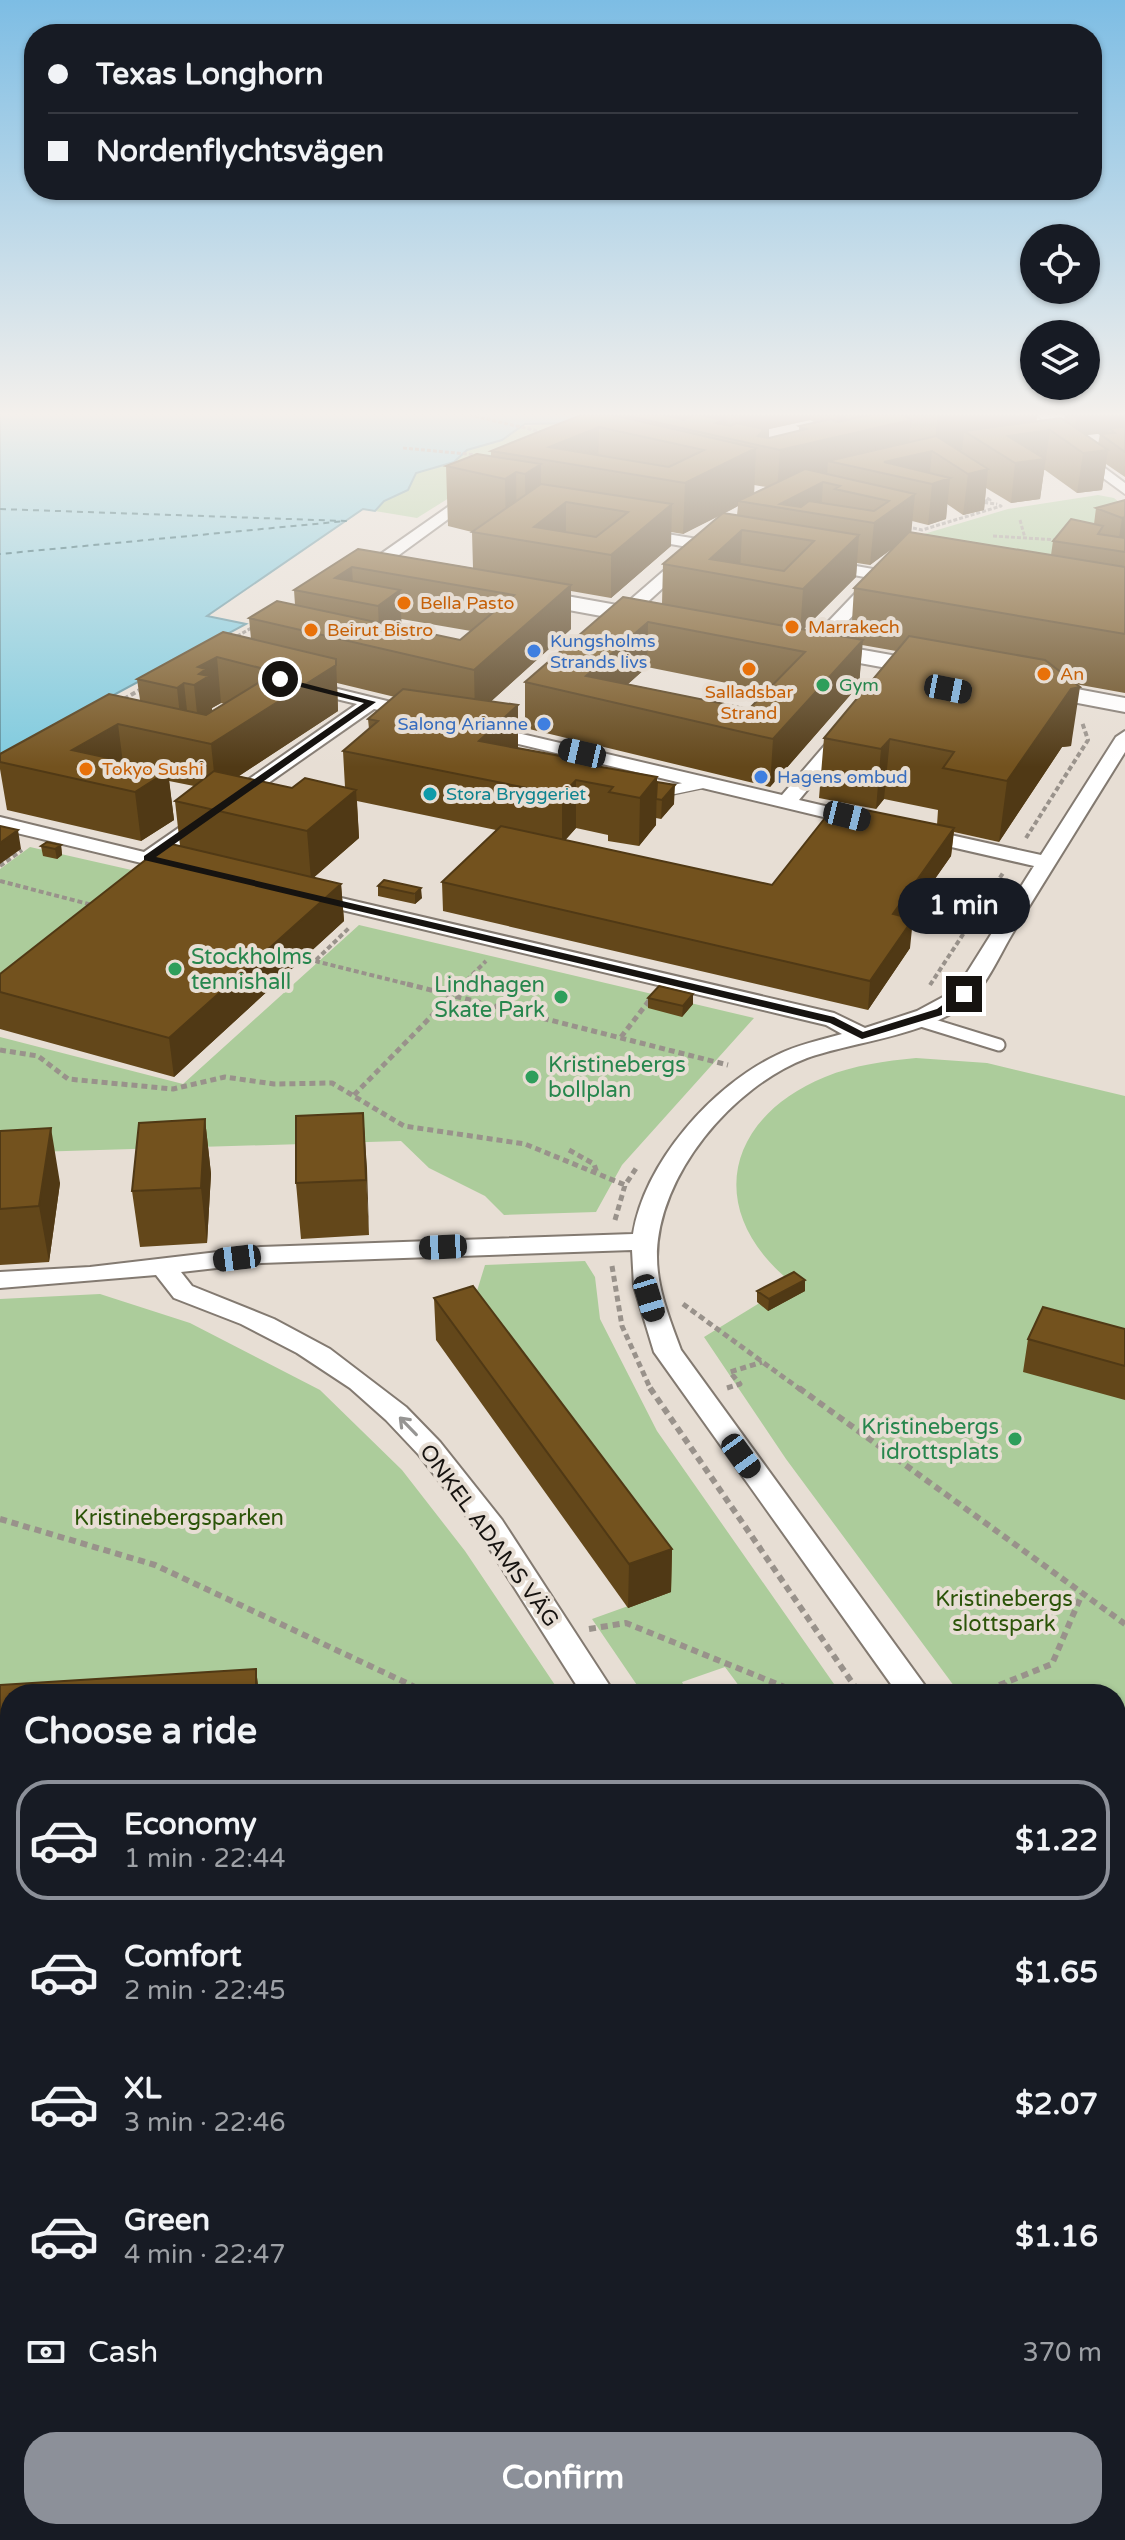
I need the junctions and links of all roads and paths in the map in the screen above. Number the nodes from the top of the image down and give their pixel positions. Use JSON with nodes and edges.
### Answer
{"nodes":[{"id":1,"x":429,"y":530,"type":"edge"},
{"id":2,"x":922,"y":530,"type":"edge"},
{"id":3,"x":1020,"y":530,"type":"edge"},
{"id":4,"x":619,"y":531,"type":"edge"},
{"id":5,"x":720,"y":531,"type":"edge"},
{"id":6,"x":993,"y":536,"type":"dead end"},
{"id":7,"x":912,"y":538,"type":"edge"},
{"id":8,"x":1026,"y":538,"type":"junction"},
{"id":9,"x":1069,"y":539,"type":"edge"},
{"id":10,"x":703,"y":545,"type":"junction"},
{"id":11,"x":737,"y":550,"type":"edge"},
{"id":12,"x":804,"y":562,"type":"edge"},
{"id":13,"x":382,"y":570,"type":"edge"},
{"id":14,"x":882,"y":575,"type":"junction"},
{"id":15,"x":913,"y":580,"type":"edge"},
{"id":16,"x":503,"y":599,"type":"edge"},
{"id":17,"x":612,"y":625,"type":"junction"},
{"id":18,"x":255,"y":626,"type":"dead end"},
{"id":19,"x":671,"y":630,"type":"edge"},
{"id":20,"x":228,"y":641,"type":"edge"},
{"id":21,"x":800,"y":651,"type":"joint"},
{"id":22,"x":280,"y":679,"type":"edge"},
{"id":23,"x":955,"y":682,"type":"edge"},
{"id":24,"x":148,"y":686,"type":"dead end"},
{"id":25,"x":121,"y":701,"type":"edge"},
{"id":26,"x":372,"y":702,"type":"junction"},
{"id":27,"x":1125,"y":705,"type":"edge"},
{"id":28,"x":512,"y":712,"type":"edge"},
{"id":29,"x":431,"y":717,"type":"edge"},
{"id":30,"x":855,"y":722,"type":"edge"},
{"id":31,"x":1125,"y":722,"type":"edge"},
{"id":32,"x":460,"y":724,"type":"edge"},
{"id":33,"x":1096,"y":724,"type":"dead end"},
{"id":34,"x":490,"y":731,"type":"junction"},
{"id":35,"x":1125,"y":737,"type":"edge"},
{"id":36,"x":705,"y":783,"type":"junction"},
{"id":37,"x":649,"y":790,"type":"edge"},
{"id":38,"x":787,"y":802,"type":"junction"},
{"id":39,"x":0,"y":823,"type":"edge"},
{"id":40,"x":877,"y":824,"type":"edge"},
{"id":41,"x":907,"y":831,"type":"edge"},
{"id":42,"x":33,"y":842,"type":"dead end"},
{"id":43,"x":1014,"y":856,"type":"junction"},
{"id":44,"x":148,"y":858,"type":"junction"},
{"id":45,"x":1048,"y":863,"type":"junction"},
{"id":46,"x":0,"y":866,"type":"edge"},
{"id":47,"x":181,"y":869,"type":"edge"},
{"id":48,"x":0,"y":881,"type":"edge"},
{"id":49,"x":285,"y":891,"type":"edge"},
{"id":50,"x":97,"y":906,"type":"edge"},
{"id":51,"x":360,"y":918,"type":"dead end"},
{"id":52,"x":495,"y":951,"type":"dead end"},
{"id":53,"x":659,"y":989,"type":"edge"},
{"id":54,"x":927,"y":989,"type":"dead end"},
{"id":55,"x":452,"y":995,"type":"junction"},
{"id":56,"x":918,"y":1020,"type":"junction"},
{"id":57,"x":862,"y":1036,"type":"junction"},
{"id":58,"x":621,"y":1037,"type":"junction"},
{"id":59,"x":999,"y":1045,"type":"dead end"},
{"id":60,"x":0,"y":1050,"type":"edge"},
{"id":61,"x":740,"y":1058,"type":"dead end"},
{"id":62,"x":728,"y":1065,"type":"junction"},
{"id":63,"x":718,"y":1073,"type":"dead end"},
{"id":64,"x":354,"y":1095,"type":"junction"},
{"id":65,"x":569,"y":1150,"type":"dead end"},
{"id":66,"x":640,"y":1163,"type":"dead end"},
{"id":67,"x":597,"y":1174,"type":"junction"},
{"id":68,"x":625,"y":1185,"type":"junction"},
{"id":69,"x":612,"y":1240,"type":"junction"},
{"id":70,"x":644,"y":1243,"type":"junction"},
{"id":71,"x":165,"y":1267,"type":"junction"},
{"id":72,"x":0,"y":1280,"type":"edge"},
{"id":73,"x":681,"y":1303,"type":"dead end"},
{"id":74,"x":763,"y":1362,"type":"junction"},
{"id":75,"x":725,"y":1388,"type":"dead end"},
{"id":76,"x":0,"y":1512,"type":"edge"},
{"id":77,"x":0,"y":1519,"type":"edge"},
{"id":78,"x":11,"y":1520,"type":"junction"},
{"id":79,"x":1082,"y":1594,"type":"junction"},
{"id":80,"x":1125,"y":1624,"type":"edge"},
{"id":81,"x":585,"y":1630,"type":"dead end"},
{"id":82,"x":409,"y":1684,"type":"edge"},
{"id":83,"x":593,"y":1684,"type":"edge"},
{"id":84,"x":777,"y":1684,"type":"edge"},
{"id":85,"x":853,"y":1684,"type":"edge"},
{"id":86,"x":908,"y":1684,"type":"edge"},
{"id":87,"x":1004,"y":1684,"type":"edge"}],
"edges":[{"from":1,"to":13,"type":"street"},
{"from":2,"to":7,"type":"path"},
{"from":3,"to":8,"type":"path"},
{"from":4,"to":10,"type":"street"},
{"from":5,"to":10,"type":"street"},
{"from":6,"to":8,"type":"path"},
{"from":8,"to":9,"type":"path"},
{"from":10,"to":11,"type":"street"},
{"from":10,"to":17,"type":"street"},
{"from":12,"to":14,"type":"street"},
{"from":14,"to":15,"type":"street"},
{"from":14,"to":21,"type":"street"},
{"from":16,"to":17,"type":"street"},
{"from":17,"to":19,"type":"street"},
{"from":18,"to":20,"type":"path"},
{"from":21,"to":23,"type":"street"},
{"from":22,"to":26,"type":"street"},
{"from":24,"to":25,"type":"path"},
{"from":26,"to":29,"type":"street"},
{"from":26,"to":44,"type":"street"},
{"from":27,"to":31,"type":"street"},
{"from":28,"to":34,"type":"street"},
{"from":30,"to":38,"type":"street"},
{"from":32,"to":34,"type":"street"},
{"from":33,"to":43,"type":"path"},
{"from":34,"to":36,"type":"street"},
{"from":35,"to":45,"type":"street"},
{"from":36,"to":37,"type":"lane"},
{"from":36,"to":38,"type":"street"},
{"from":38,"to":40,"type":"street"},
{"from":39,"to":44,"type":"street"},
{"from":41,"to":43,"type":"street"},
{"from":42,"to":46,"type":"path"},
{"from":43,"to":45,"type":"street"},
{"from":43,"to":54,"type":"path"},
{"from":44,"to":47,"type":"street"},
{"from":45,"to":56,"type":"street"},
{"from":48,"to":50,"type":"path"},
{"from":49,"to":57,"type":"street"},
{"from":51,"to":55,"type":"path"},
{"from":52,"to":55,"type":"path"},
{"from":53,"to":58,"type":"path"},
{"from":55,"to":58,"type":"path"},
{"from":55,"to":64,"type":"path"},
{"from":56,"to":57,"type":"street"},
{"from":56,"to":59,"type":"lane"},
{"from":57,"to":70,"type":"street"},
{"from":58,"to":62,"type":"path"},
{"from":60,"to":64,"type":"path"},
{"from":61,"to":62,"type":"path"},
{"from":62,"to":63,"type":"path"},
{"from":64,"to":67,"type":"path"},
{"from":65,"to":67,"type":"path"},
{"from":66,"to":68,"type":"path"},
{"from":67,"to":68,"type":"path"},
{"from":68,"to":69,"type":"path"},
{"from":69,"to":70,"type":"street"},
{"from":69,"to":71,"type":"street"},
{"from":69,"to":85,"type":"path"},
{"from":70,"to":86,"type":"street"},
{"from":71,"to":72,"type":"street"},
{"from":83,"to":71,"type":"street","name":"ONKEL ADAMS VÄG","one_way":true},
{"from":73,"to":74,"type":"path"},
{"from":74,"to":75,"type":"path"},
{"from":74,"to":79,"type":"path"},
{"from":76,"to":78,"type":"path"},
{"from":77,"to":78,"type":"path"},
{"from":78,"to":82,"type":"path"},
{"from":79,"to":80,"type":"path"},
{"from":79,"to":87,"type":"path"},
{"from":81,"to":84,"type":"path"}]}
